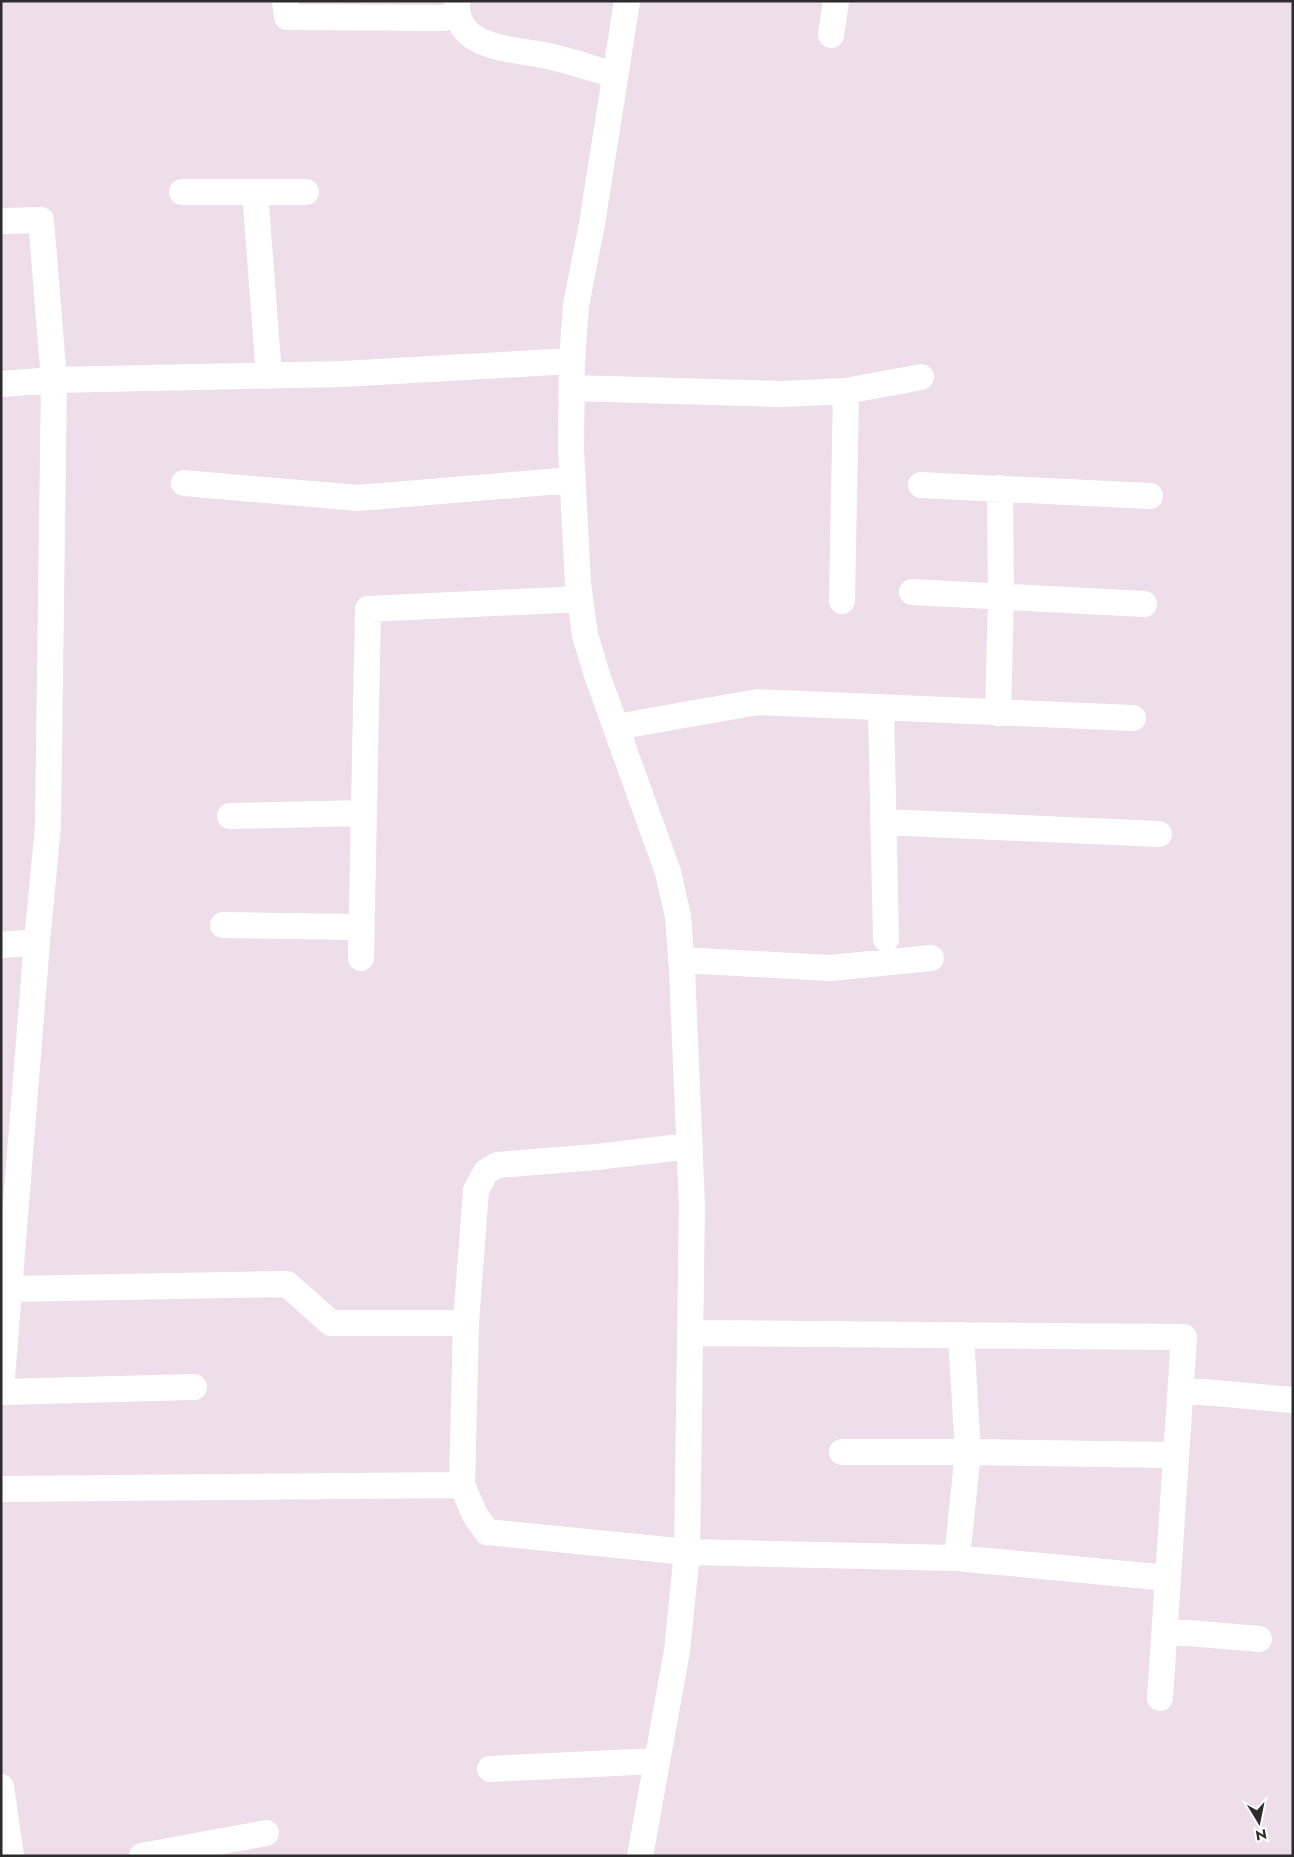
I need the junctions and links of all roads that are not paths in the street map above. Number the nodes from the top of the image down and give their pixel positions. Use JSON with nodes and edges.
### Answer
{"nodes":[{"id":1,"x":285,"y":1,"type":"edge"},
{"id":2,"x":627,"y":1,"type":"edge"},
{"id":3,"x":836,"y":1,"type":"edge"},
{"id":4,"x":457,"y":8,"type":"edge"},
{"id":5,"x":831,"y":35,"type":"dead end"},
{"id":6,"x":616,"y":76,"type":"junction"},
{"id":7,"x":182,"y":192,"type":"dead end"},
{"id":8,"x":255,"y":192,"type":"junction"},
{"id":9,"x":306,"y":192,"type":"dead end"},
{"id":10,"x":1,"y":221,"type":"edge"},
{"id":11,"x":572,"y":361,"type":"junction"},
{"id":12,"x":269,"y":376,"type":"junction"},
{"id":13,"x":922,"y":377,"type":"dead end"},
{"id":14,"x":54,"y":380,"type":"junction"},
{"id":15,"x":1,"y":384,"type":"edge"},
{"id":16,"x":572,"y":388,"type":"junction"},
{"id":17,"x":846,"y":391,"type":"junction"},
{"id":18,"x":572,"y":480,"type":"junction"},
{"id":19,"x":184,"y":483,"type":"dead end"},
{"id":20,"x":921,"y":485,"type":"dead end"},
{"id":21,"x":1000,"y":488,"type":"junction"},
{"id":22,"x":1150,"y":496,"type":"dead end"},
{"id":23,"x":912,"y":592,"type":"dead end"},
{"id":24,"x":1001,"y":596,"type":"junction"},
{"id":25,"x":580,"y":599,"type":"junction"},
{"id":26,"x":842,"y":601,"type":"dead end"},
{"id":27,"x":1144,"y":604,"type":"dead end"},
{"id":28,"x":881,"y":707,"type":"junction"},
{"id":29,"x":998,"y":713,"type":"junction"},
{"id":30,"x":1133,"y":718,"type":"dead end"},
{"id":31,"x":616,"y":727,"type":"junction"},
{"id":32,"x":364,"y":813,"type":"junction"},
{"id":33,"x":230,"y":816,"type":"dead end"},
{"id":34,"x":883,"y":822,"type":"junction"},
{"id":35,"x":1159,"y":834,"type":"dead end"},
{"id":36,"x":223,"y":925,"type":"dead end"},
{"id":37,"x":361,"y":927,"type":"junction"},
{"id":38,"x":886,"y":939,"type":"dead end"},
{"id":39,"x":37,"y":942,"type":"junction"},
{"id":40,"x":1,"y":945,"type":"edge"},
{"id":41,"x":361,"y":958,"type":"dead end"},
{"id":42,"x":931,"y":958,"type":"dead end"},
{"id":43,"x":681,"y":960,"type":"junction"},
{"id":44,"x":690,"y":1146,"type":"junction"},
{"id":45,"x":9,"y":1289,"type":"junction"},
{"id":46,"x":466,"y":1323,"type":"junction"},
{"id":47,"x":690,"y":1333,"type":"junction"},
{"id":48,"x":961,"y":1335,"type":"junction"},
{"id":49,"x":194,"y":1387,"type":"dead end"},
{"id":50,"x":1180,"y":1390,"type":"junction"},
{"id":51,"x":1,"y":1391,"type":"edge"},
{"id":52,"x":1293,"y":1400,"type":"edge"},
{"id":53,"x":842,"y":1452,"type":"dead end"},
{"id":54,"x":968,"y":1452,"type":"junction"},
{"id":55,"x":1176,"y":1455,"type":"junction"},
{"id":56,"x":462,"y":1485,"type":"junction"},
{"id":57,"x":1,"y":1490,"type":"edge"},
{"id":58,"x":687,"y":1552,"type":"junction"},
{"id":59,"x":957,"y":1558,"type":"junction"},
{"id":60,"x":1168,"y":1578,"type":"junction"},
{"id":61,"x":1165,"y":1631,"type":"junction"},
{"id":62,"x":1259,"y":1639,"type":"dead end"},
{"id":63,"x":1160,"y":1698,"type":"dead end"},
{"id":64,"x":657,"y":1761,"type":"junction"},
{"id":65,"x":490,"y":1769,"type":"dead end"},
{"id":66,"x":1,"y":1787,"type":"edge"},
{"id":67,"x":266,"y":1834,"type":"dead end"},
{"id":68,"x":11,"y":1856,"type":"edge"},
{"id":69,"x":142,"y":1856,"type":"edge"},
{"id":70,"x":640,"y":1856,"type":"edge"}],
"edges":[{"from":1,"to":4,"type":"street"},
{"from":2,"to":6,"type":"street"},
{"from":3,"to":5,"type":"street"},
{"from":4,"to":6,"type":"street"},
{"from":6,"to":11,"type":"street"},
{"from":7,"to":8,"type":"street"},
{"from":8,"to":9,"type":"street"},
{"from":8,"to":12,"type":"street"},
{"from":10,"to":14,"type":"street"},
{"from":11,"to":12,"type":"street"},
{"from":11,"to":16,"type":"street"},
{"from":12,"to":14,"type":"street"},
{"from":13,"to":17,"type":"street"},
{"from":14,"to":15,"type":"street"},
{"from":14,"to":39,"type":"street"},
{"from":16,"to":17,"type":"street"},
{"from":16,"to":18,"type":"street"},
{"from":17,"to":26,"type":"street"},
{"from":18,"to":19,"type":"street"},
{"from":18,"to":25,"type":"street"},
{"from":20,"to":21,"type":"street"},
{"from":21,"to":22,"type":"street"},
{"from":21,"to":24,"type":"street"},
{"from":23,"to":24,"type":"street"},
{"from":24,"to":27,"type":"street"},
{"from":24,"to":29,"type":"street"},
{"from":25,"to":31,"type":"street"},
{"from":25,"to":32,"type":"street"},
{"from":28,"to":29,"type":"street"},
{"from":28,"to":31,"type":"street"},
{"from":28,"to":34,"type":"street"},
{"from":29,"to":30,"type":"street"},
{"from":31,"to":43,"type":"street"},
{"from":32,"to":33,"type":"street"},
{"from":32,"to":37,"type":"street"},
{"from":34,"to":35,"type":"street"},
{"from":34,"to":38,"type":"street"},
{"from":36,"to":37,"type":"street"},
{"from":37,"to":41,"type":"street"},
{"from":39,"to":40,"type":"street"},
{"from":39,"to":45,"type":"street"},
{"from":42,"to":43,"type":"street"},
{"from":43,"to":44,"type":"street"},
{"from":44,"to":46,"type":"street"},
{"from":44,"to":47,"type":"street"},
{"from":45,"to":46,"type":"street"},
{"from":45,"to":51,"type":"street"},
{"from":46,"to":56,"type":"street"},
{"from":47,"to":48,"type":"street"},
{"from":47,"to":58,"type":"street"},
{"from":48,"to":50,"type":"street"},
{"from":48,"to":54,"type":"street"},
{"from":49,"to":51,"type":"street"},
{"from":50,"to":52,"type":"street"},
{"from":50,"to":55,"type":"street"},
{"from":53,"to":54,"type":"street"},
{"from":54,"to":55,"type":"street"},
{"from":54,"to":59,"type":"street"},
{"from":55,"to":60,"type":"street"},
{"from":56,"to":57,"type":"street"},
{"from":56,"to":58,"type":"street"},
{"from":58,"to":59,"type":"street"},
{"from":58,"to":64,"type":"street"},
{"from":59,"to":60,"type":"street"},
{"from":60,"to":61,"type":"street"},
{"from":61,"to":62,"type":"street"},
{"from":61,"to":63,"type":"street"},
{"from":64,"to":65,"type":"street"},
{"from":64,"to":70,"type":"street"},
{"from":66,"to":68,"type":"street"},
{"from":67,"to":69,"type":"street"}]}
